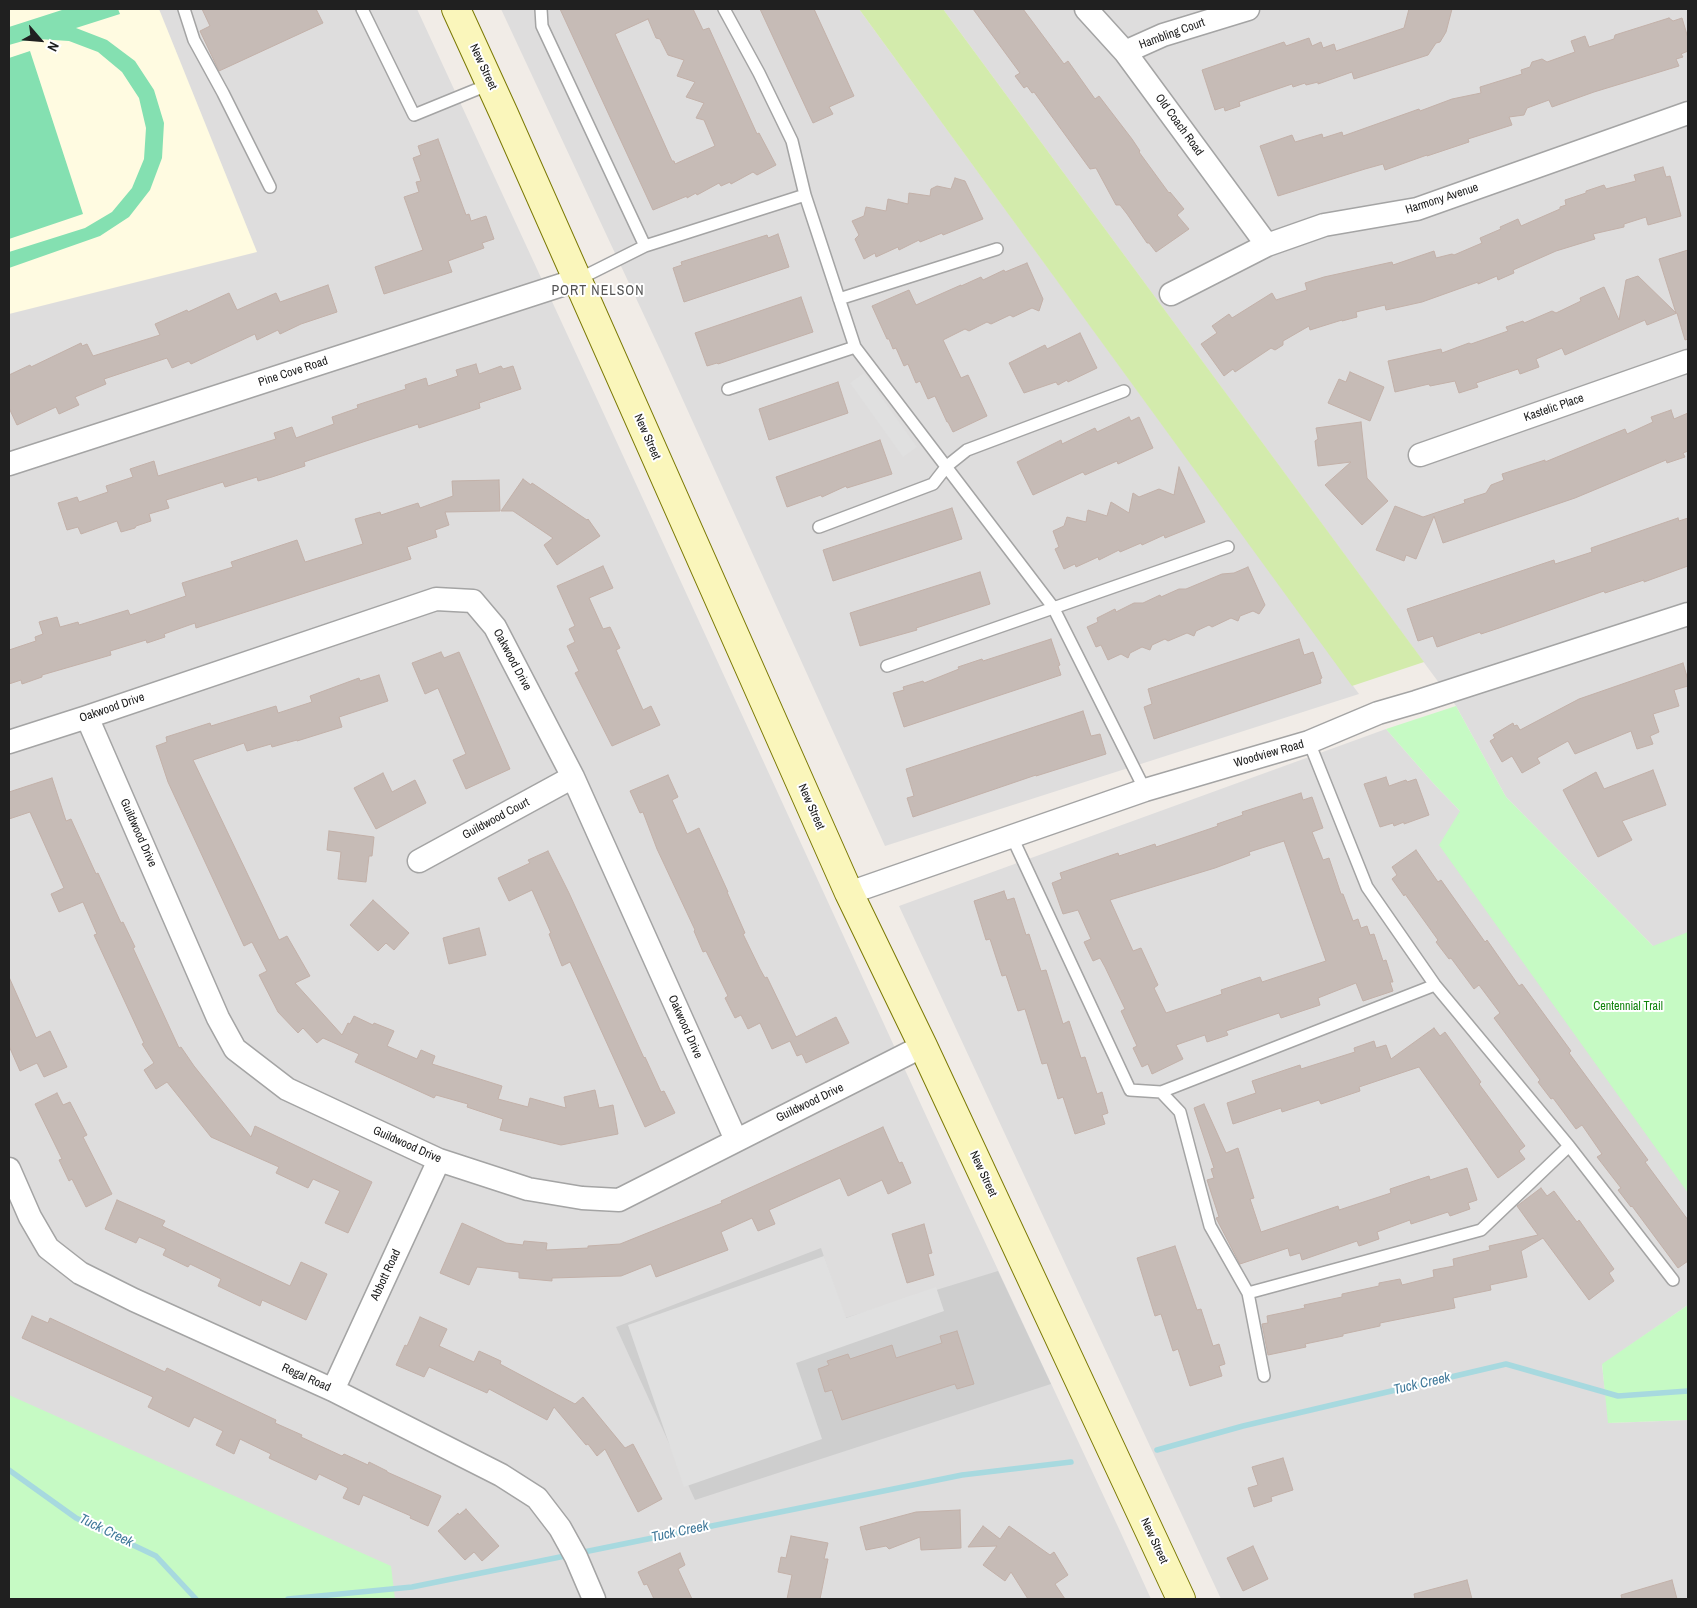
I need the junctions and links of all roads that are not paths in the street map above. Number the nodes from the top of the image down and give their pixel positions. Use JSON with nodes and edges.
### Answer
{"nodes":[{"id":1,"x":184,"y":9,"type":"edge"},
{"id":2,"x":362,"y":9,"type":"edge"},
{"id":3,"x":456,"y":9,"type":"edge"},
{"id":4,"x":541,"y":9,"type":"edge"},
{"id":5,"x":724,"y":9,"type":"edge"},
{"id":6,"x":1086,"y":9,"type":"edge"},
{"id":7,"x":1248,"y":9,"type":"edge"},
{"id":8,"x":1125,"y":52,"type":"junction"},
{"id":9,"x":490,"y":84,"type":"junction"},
{"id":10,"x":1688,"y":113,"type":"edge"},
{"id":11,"x":270,"y":187,"type":"dead end"},
{"id":12,"x":805,"y":195,"type":"junction"},
{"id":13,"x":1267,"y":245,"type":"junction"},
{"id":14,"x":645,"y":246,"type":"junction"},
{"id":15,"x":997,"y":249,"type":"dead end"},
{"id":16,"x":577,"y":280,"type":"junction"},
{"id":17,"x":1170,"y":294,"type":"dead end"},
{"id":18,"x":839,"y":299,"type":"junction"},
{"id":19,"x":855,"y":347,"type":"junction"},
{"id":20,"x":1688,"y":361,"type":"edge"},
{"id":21,"x":728,"y":389,"type":"dead end"},
{"id":22,"x":1124,"y":392,"type":"dead end"},
{"id":23,"x":1420,"y":455,"type":"dead end"},
{"id":24,"x":9,"y":464,"type":"edge"},
{"id":25,"x":947,"y":466,"type":"junction"},
{"id":26,"x":819,"y":527,"type":"dead end"},
{"id":27,"x":1228,"y":546,"type":"dead end"},
{"id":28,"x":1053,"y":607,"type":"junction"},
{"id":29,"x":1688,"y":614,"type":"edge"},
{"id":30,"x":887,"y":666,"type":"dead end"},
{"id":31,"x":87,"y":717,"type":"junction"},
{"id":32,"x":9,"y":742,"type":"edge"},
{"id":33,"x":1309,"y":742,"type":"junction"},
{"id":34,"x":573,"y":777,"type":"junction"},
{"id":35,"x":1145,"y":790,"type":"junction"},
{"id":36,"x":1012,"y":837,"type":"junction"},
{"id":37,"x":419,"y":861,"type":"dead end"},
{"id":38,"x":849,"y":893,"type":"junction"},
{"id":39,"x":1435,"y":985,"type":"junction"},
{"id":40,"x":923,"y":1046,"type":"junction"},
{"id":41,"x":1161,"y":1092,"type":"junction"},
{"id":42,"x":736,"y":1140,"type":"junction"},
{"id":43,"x":1569,"y":1146,"type":"junction"},
{"id":44,"x":439,"y":1160,"type":"junction"},
{"id":45,"x":9,"y":1169,"type":"edge"},
{"id":46,"x":1673,"y":1280,"type":"dead end"},
{"id":47,"x":1248,"y":1292,"type":"junction"},
{"id":48,"x":1264,"y":1376,"type":"dead end"},
{"id":49,"x":333,"y":1390,"type":"junction"},
{"id":50,"x":594,"y":1599,"type":"edge"},
{"id":51,"x":1181,"y":1599,"type":"edge"}],
"edges":[{"from":1,"to":11,"type":"lane"},
{"from":2,"to":9,"type":"lane"},
{"from":3,"to":9,"type":"main road","name":"New Street"},
{"from":4,"to":14,"type":"lane"},
{"from":5,"to":12,"type":"lane"},
{"from":6,"to":8,"type":"street","name":"Old Coach Road"},
{"from":7,"to":8,"type":"street","name":"Hambling Court"},
{"from":8,"to":13,"type":"street","name":"Old Coach Road"},
{"from":9,"to":16,"type":"main road","name":"New Street"},
{"from":10,"to":13,"type":"street","name":"Harmony Avenue"},
{"from":12,"to":14,"type":"lane"},
{"from":12,"to":18,"type":"lane"},
{"from":13,"to":17,"type":"street","name":"Harmony Avenue"},
{"from":14,"to":16,"type":"lane"},
{"from":15,"to":18,"type":"lane"},
{"from":16,"to":24,"type":"street","name":"Pine Cove Road"},
{"from":16,"to":38,"type":"main road","name":"New Street"},
{"from":18,"to":19,"type":"lane"},
{"from":19,"to":21,"type":"lane"},
{"from":19,"to":25,"type":"lane"},
{"from":20,"to":23,"type":"street","name":"Kastelic Place"},
{"from":22,"to":25,"type":"lane"},
{"from":25,"to":26,"type":"lane"},
{"from":25,"to":28,"type":"lane"},
{"from":27,"to":28,"type":"lane"},
{"from":28,"to":30,"type":"lane"},
{"from":28,"to":35,"type":"lane"},
{"from":29,"to":33,"type":"street","name":"Woodview Road"},
{"from":31,"to":32,"type":"street","name":"Oakwood Drive"},
{"from":31,"to":34,"type":"street","name":"Oakwood Drive"},
{"from":31,"to":44,"type":"street","name":"Guildwood Drive"},
{"from":33,"to":35,"type":"street","name":"Woodview Road"},
{"from":33,"to":39,"type":"lane"},
{"from":34,"to":37,"type":"street","name":"Guildwood Court"},
{"from":34,"to":42,"type":"street","name":"Oakwood Drive"},
{"from":35,"to":36,"type":"street","name":"Woodview Road"},
{"from":36,"to":38,"type":"street","name":"Woodview Road"},
{"from":36,"to":41,"type":"lane"},
{"from":38,"to":40,"type":"main road","name":"New Street"},
{"from":39,"to":41,"type":"lane"},
{"from":39,"to":43,"type":"lane"},
{"from":40,"to":42,"type":"street","name":"Guildwood Drive"},
{"from":40,"to":51,"type":"main road","name":"New Street"},
{"from":41,"to":47,"type":"lane"},
{"from":42,"to":44,"type":"street","name":"Guildwood Drive"},
{"from":43,"to":46,"type":"lane"},
{"from":43,"to":47,"type":"lane"},
{"from":44,"to":49,"type":"street","name":"Abbott Road"},
{"from":45,"to":49,"type":"street","name":"Regal Road"},
{"from":47,"to":48,"type":"lane"},
{"from":49,"to":50,"type":"street","name":"Regal Road"}]}
